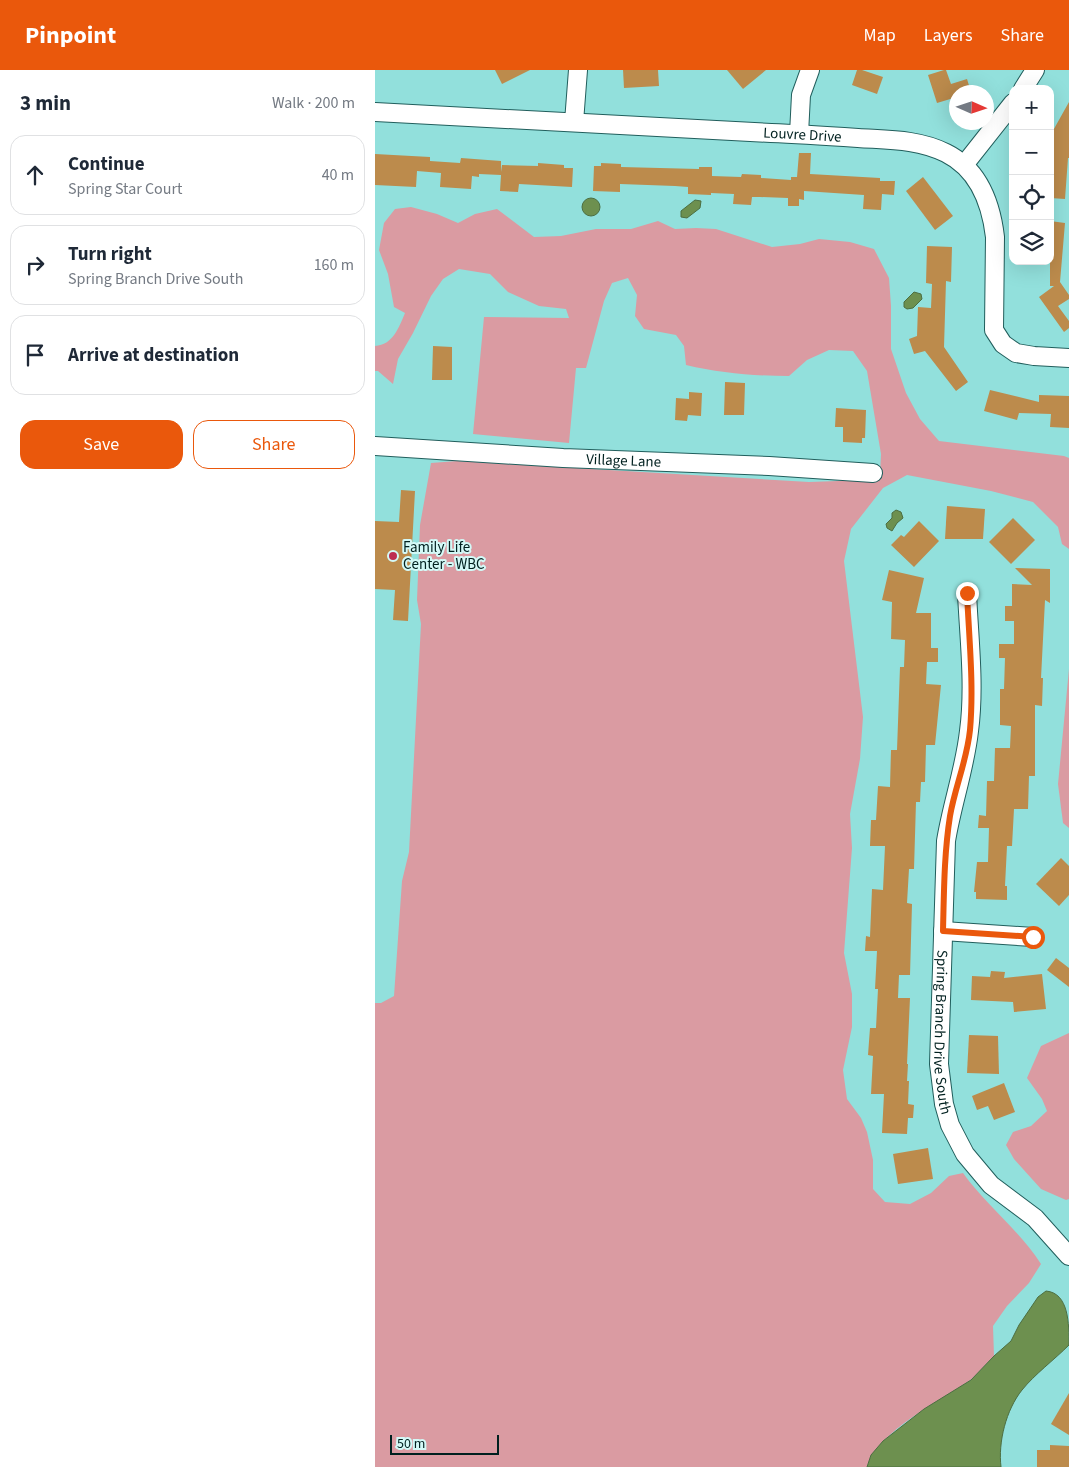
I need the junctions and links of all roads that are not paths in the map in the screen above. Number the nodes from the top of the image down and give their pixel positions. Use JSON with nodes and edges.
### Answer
{"nodes":[{"id":1,"x":578,"y":70,"type":"edge"},
{"id":2,"x":810,"y":70,"type":"edge"},
{"id":3,"x":1035,"y":70,"type":"edge"},
{"id":4,"x":1026,"y":85,"type":"edge"},
{"id":5,"x":1009,"y":108,"type":"edge"},
{"id":6,"x":375,"y":112,"type":"edge"},
{"id":7,"x":574,"y":122,"type":"junction"},
{"id":8,"x":799,"y":134,"type":"junction"},
{"id":9,"x":964,"y":165,"type":"junction"},
{"id":10,"x":1069,"y":358,"type":"edge"},
{"id":11,"x":375,"y":446,"type":"edge"},
{"id":12,"x":873,"y":473,"type":"dead end"},
{"id":13,"x":967,"y":593,"type":"dead end"},
{"id":14,"x":943,"y":931,"type":"junction"},
{"id":15,"x":1033,"y":937,"type":"dead end"},
{"id":16,"x":1069,"y":1256,"type":"edge"}],
"edges":[{"from":1,"to":7,"type":"street"},
{"from":2,"to":8,"type":"street"},
{"from":3,"to":4,"type":"street"},
{"from":5,"to":9,"type":"street"},
{"from":6,"to":7,"type":"street","name":"Louvre Drive"},
{"from":7,"to":8,"type":"street","name":"Louvre Drive"},
{"from":8,"to":9,"type":"street","name":"Louvre Drive"},
{"from":9,"to":10,"type":"street","name":"Louvre Drive"},
{"from":11,"to":12,"type":"street","name":"Village Lane"},
{"from":13,"to":14,"type":"street","name":"Spring Branch Drive South"},
{"from":14,"to":15,"type":"street"},
{"from":14,"to":16,"type":"street","name":"Spring Branch Drive South"}]}
